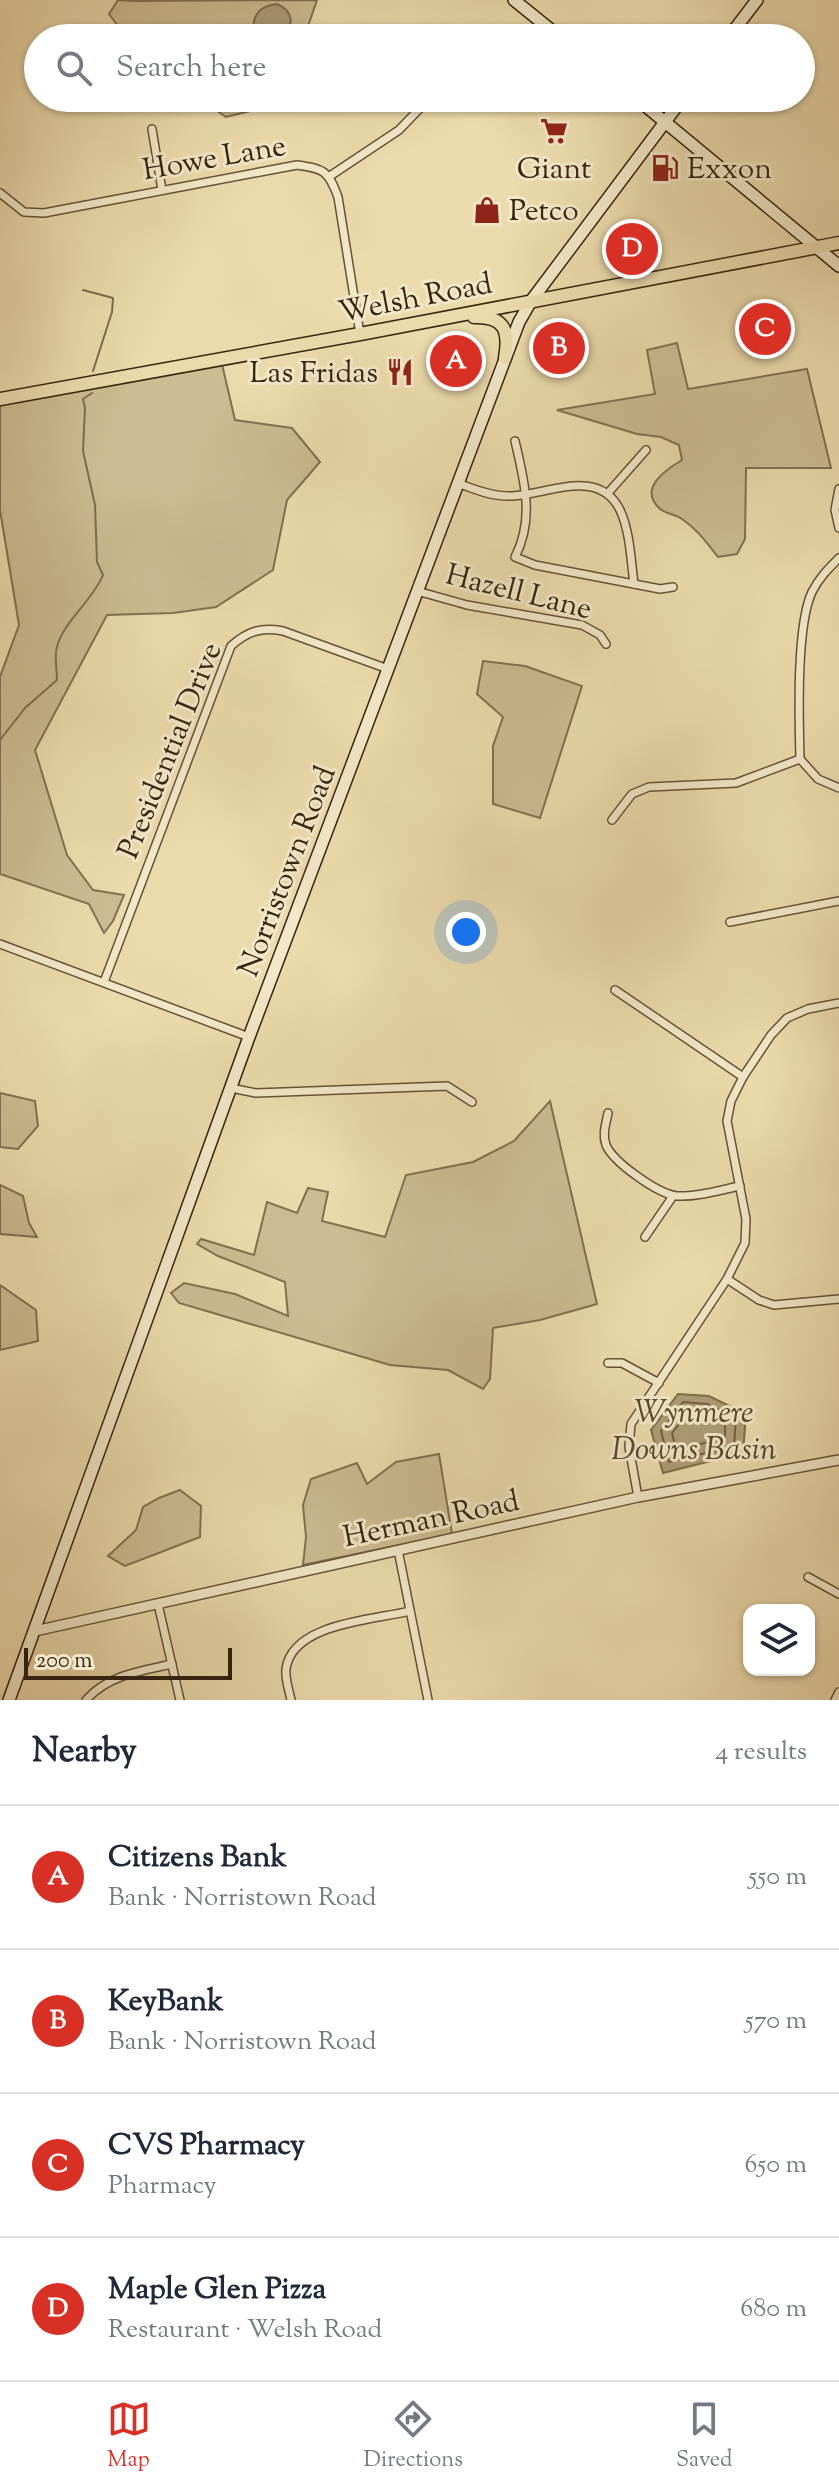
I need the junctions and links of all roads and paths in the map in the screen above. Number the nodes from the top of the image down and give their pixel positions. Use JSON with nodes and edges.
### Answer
{"nodes":[{"id":1,"x":514,"y":0,"type":"edge"},
{"id":2,"x":757,"y":0,"type":"edge"},
{"id":3,"x":544,"y":24,"type":"edge"},
{"id":4,"x":739,"y":24,"type":"edge"},
{"id":5,"x":416,"y":112,"type":"edge"},
{"id":6,"x":652,"y":112,"type":"edge"},
{"id":7,"x":672,"y":112,"type":"edge"},
{"id":8,"x":664,"y":122,"type":"junction"},
{"id":9,"x":152,"y":129,"type":"dead end"},
{"id":10,"x":330,"y":176,"type":"junction"},
{"id":11,"x":162,"y":190,"type":"junction"},
{"id":12,"x":0,"y":193,"type":"edge"},
{"id":13,"x":839,"y":243,"type":"edge"},
{"id":14,"x":816,"y":247,"type":"junction"},
{"id":15,"x":839,"y":266,"type":"edge"},
{"id":16,"x":531,"y":301,"type":"junction"},
{"id":17,"x":434,"y":320,"type":"junction"},
{"id":18,"x":360,"y":334,"type":"junction"},
{"id":19,"x":505,"y":358,"type":"junction"},
{"id":20,"x":0,"y":399,"type":"edge"},
{"id":21,"x":515,"y":441,"type":"dead end"},
{"id":22,"x":646,"y":450,"type":"dead end"},
{"id":23,"x":458,"y":483,"type":"junction"},
{"id":24,"x":839,"y":489,"type":"edge"},
{"id":25,"x":608,"y":493,"type":"junction"},
{"id":26,"x":527,"y":494,"type":"junction"},
{"id":27,"x":839,"y":528,"type":"edge"},
{"id":28,"x":839,"y":558,"type":"edge"},
{"id":29,"x":634,"y":584,"type":"junction"},
{"id":30,"x":673,"y":587,"type":"dead end"},
{"id":31,"x":417,"y":591,"type":"junction"},
{"id":32,"x":606,"y":644,"type":"dead end"},
{"id":33,"x":388,"y":669,"type":"junction"},
{"id":34,"x":800,"y":759,"type":"junction"},
{"id":35,"x":839,"y":788,"type":"edge"},
{"id":36,"x":612,"y":820,"type":"dead end"},
{"id":37,"x":839,"y":901,"type":"edge"},
{"id":38,"x":730,"y":922,"type":"dead end"},
{"id":39,"x":0,"y":944,"type":"edge"},
{"id":40,"x":104,"y":982,"type":"junction"},
{"id":41,"x":615,"y":990,"type":"dead end"},
{"id":42,"x":839,"y":1003,"type":"edge"},
{"id":43,"x":249,"y":1037,"type":"junction"},
{"id":44,"x":743,"y":1077,"type":"junction"},
{"id":45,"x":231,"y":1088,"type":"junction"},
{"id":46,"x":472,"y":1102,"type":"dead end"},
{"id":47,"x":608,"y":1113,"type":"dead end"},
{"id":48,"x":740,"y":1186,"type":"junction"},
{"id":49,"x":673,"y":1196,"type":"junction"},
{"id":50,"x":645,"y":1237,"type":"dead end"},
{"id":51,"x":727,"y":1279,"type":"junction"},
{"id":52,"x":839,"y":1299,"type":"edge"},
{"id":53,"x":608,"y":1363,"type":"dead end"},
{"id":54,"x":659,"y":1383,"type":"junction"},
{"id":55,"x":839,"y":1460,"type":"edge"},
{"id":56,"x":638,"y":1497,"type":"junction"},
{"id":57,"x":398,"y":1550,"type":"junction"},
{"id":58,"x":808,"y":1577,"type":"dead end"},
{"id":59,"x":839,"y":1594,"type":"edge"},
{"id":60,"x":158,"y":1604,"type":"junction"},
{"id":61,"x":410,"y":1611,"type":"junction"},
{"id":62,"x":35,"y":1631,"type":"junction"},
{"id":63,"x":172,"y":1664,"type":"junction"},
{"id":64,"x":839,"y":1692,"type":"edge"},
{"id":65,"x":9,"y":1700,"type":"edge"},
{"id":66,"x":86,"y":1700,"type":"edge"},
{"id":67,"x":180,"y":1700,"type":"edge"},
{"id":68,"x":291,"y":1700,"type":"edge"},
{"id":69,"x":428,"y":1700,"type":"edge"},
{"id":70,"x":835,"y":1700,"type":"edge"}],
"edges":[{"from":1,"to":3,"type":"main road"},
{"from":2,"to":4,"type":"main road"},
{"from":5,"to":10,"type":"street"},
{"from":6,"to":8,"type":"main road"},
{"from":7,"to":8,"type":"main road","name":"Norristown Road"},
{"from":8,"to":14,"type":"main road"},
{"from":8,"to":16,"type":"main road","name":"Norristown Road"},
{"from":9,"to":11,"type":"street"},
{"from":10,"to":11,"type":"street","name":"Howe Lane"},
{"from":10,"to":18,"type":"street","name":"Howe Lane"},
{"from":11,"to":12,"type":"street","name":"Howe Lane"},
{"from":13,"to":14,"type":"main road","name":"Welsh Road"},
{"from":14,"to":15,"type":"main road"},
{"from":14,"to":16,"type":"main road","name":"Welsh Road"},
{"from":16,"to":17,"type":"main road","name":"Welsh Road"},
{"from":16,"to":19,"type":"main road","name":"Norristown Road"},
{"from":17,"to":18,"type":"main road","name":"Welsh Road"},
{"from":17,"to":19,"type":"main road"},
{"from":18,"to":20,"type":"main road","name":"Welsh Road"},
{"from":19,"to":23,"type":"main road","name":"Norristown Road"},
{"from":21,"to":26,"type":"street"},
{"from":22,"to":25,"type":"street"},
{"from":23,"to":26,"type":"street"},
{"from":23,"to":31,"type":"main road","name":"Norristown Road"},
{"from":24,"to":27,"type":"street"},
{"from":25,"to":26,"type":"street"},
{"from":25,"to":29,"type":"street"},
{"from":26,"to":29,"type":"street"},
{"from":28,"to":34,"type":"street"},
{"from":29,"to":30,"type":"street"},
{"from":31,"to":32,"type":"street","name":"Hazell Lane"},
{"from":31,"to":33,"type":"main road","name":"Norristown Road"},
{"from":33,"to":40,"type":"street","name":"Presidential Drive"},
{"from":33,"to":43,"type":"main road","name":"Norristown Road"},
{"from":34,"to":35,"type":"street"},
{"from":34,"to":36,"type":"street"},
{"from":37,"to":38,"type":"street"},
{"from":39,"to":40,"type":"street"},
{"from":40,"to":43,"type":"street"},
{"from":41,"to":44,"type":"street"},
{"from":42,"to":44,"type":"street"},
{"from":43,"to":45,"type":"main road","name":"Norristown Road"},
{"from":44,"to":48,"type":"street"},
{"from":45,"to":46,"type":"street"},
{"from":45,"to":62,"type":"main road","name":"Norristown Road"},
{"from":47,"to":49,"type":"street"},
{"from":48,"to":49,"type":"street"},
{"from":48,"to":51,"type":"street"},
{"from":49,"to":50,"type":"street"},
{"from":51,"to":52,"type":"street"},
{"from":51,"to":54,"type":"street"},
{"from":53,"to":54,"type":"street"},
{"from":54,"to":56,"type":"street"},
{"from":55,"to":56,"type":"street","name":"Herman Road"},
{"from":56,"to":57,"type":"street","name":"Herman Road"},
{"from":57,"to":60,"type":"street","name":"Herman Road"},
{"from":57,"to":61,"type":"street"},
{"from":58,"to":59,"type":"street"},
{"from":60,"to":62,"type":"street","name":"Herman Road"},
{"from":60,"to":63,"type":"street"},
{"from":61,"to":68,"type":"street"},
{"from":61,"to":69,"type":"street"},
{"from":62,"to":65,"type":"main road","name":"Norristown Road"},
{"from":63,"to":66,"type":"street"},
{"from":63,"to":67,"type":"street"},
{"from":64,"to":70,"type":"street"}]}
